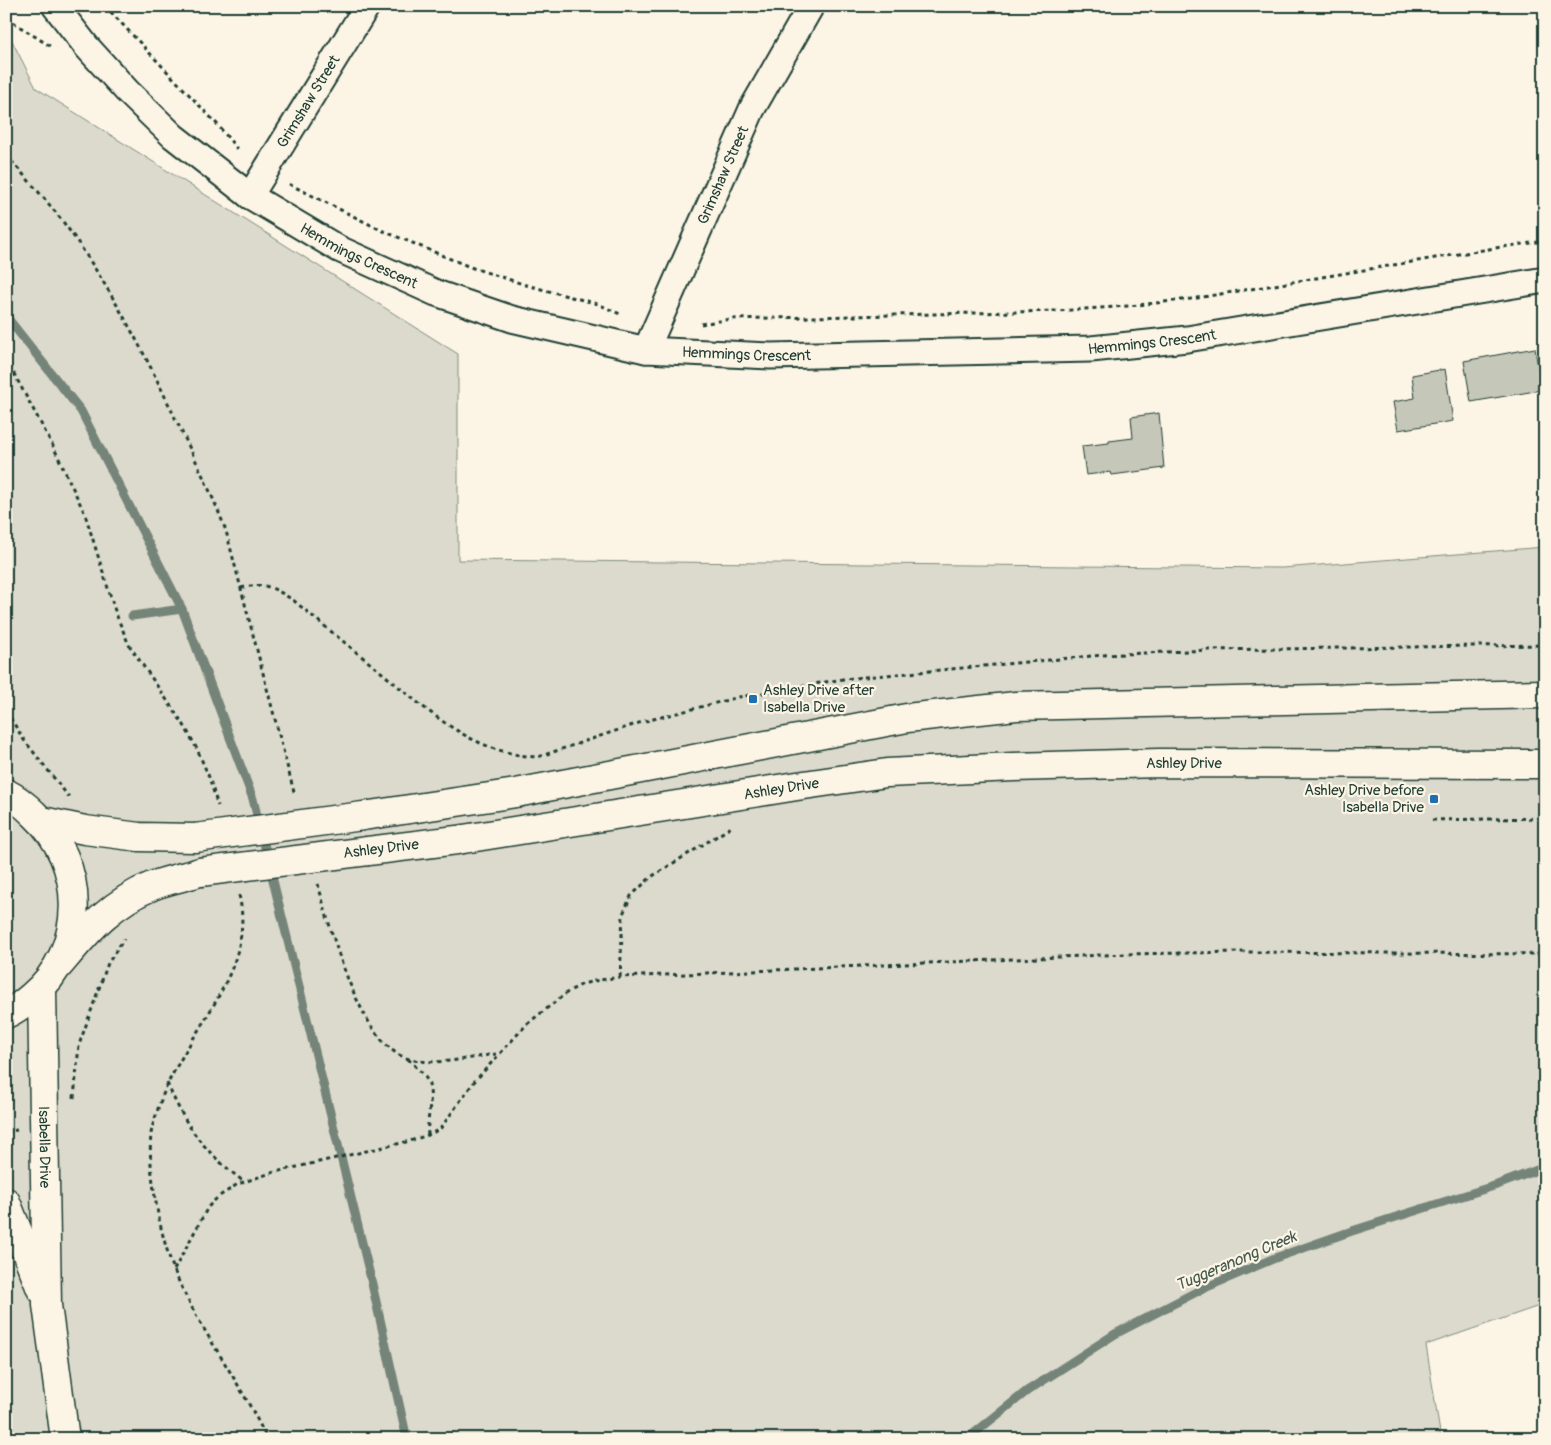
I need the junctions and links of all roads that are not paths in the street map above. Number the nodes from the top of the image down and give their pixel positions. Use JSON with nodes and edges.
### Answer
{"nodes":[{"id":1,"x":55,"y":6,"type":"edge"},
{"id":2,"x":367,"y":6,"type":"edge"},
{"id":3,"x":811,"y":6,"type":"edge"},
{"id":4,"x":250,"y":196,"type":"junction"},
{"id":5,"x":1545,"y":280,"type":"edge"},
{"id":6,"x":646,"y":350,"type":"junction"},
{"id":7,"x":1545,"y":677,"type":"edge"},
{"id":8,"x":1545,"y":694,"type":"edge"},
{"id":9,"x":1498,"y":695,"type":"junction"},
{"id":10,"x":1545,"y":764,"type":"edge"},
{"id":11,"x":6,"y":773,"type":"edge"},
{"id":12,"x":25,"y":807,"type":"edge"},
{"id":13,"x":49,"y":978,"type":"junction"},
{"id":14,"x":6,"y":1014,"type":"edge"},
{"id":15,"x":6,"y":1202,"type":"edge"},
{"id":16,"x":47,"y":1304,"type":"junction"},
{"id":17,"x":65,"y":1439,"type":"edge"}],
"edges":[{"from":1,"to":4,"type":"street","name":"Hemmings Crescent"},
{"from":2,"to":4,"type":"street","name":"Grimshaw Street"},
{"from":3,"to":6,"type":"street","name":"Grimshaw Street"},
{"from":4,"to":6,"type":"street","name":"Hemmings Crescent"},
{"from":5,"to":6,"type":"street","name":"Hemmings Crescent"},
{"from":7,"to":9,"type":"main road"},
{"from":8,"to":9,"type":"main road"},
{"from":9,"to":12,"type":"main road","bridge":true},
{"from":10,"to":13,"type":"main road","name":"Ashley Drive","bridge":true},
{"from":11,"to":12,"type":"main road"},
{"from":12,"to":13,"type":"main road"},
{"from":13,"to":14,"type":"main road","name":"Ashley Drive"},
{"from":13,"to":16,"type":"main road","name":"Isabella Drive"},
{"from":15,"to":16,"type":"main road","name":"Isabella Drive"},
{"from":16,"to":17,"type":"main road","name":"Isabella Drive"}]}
